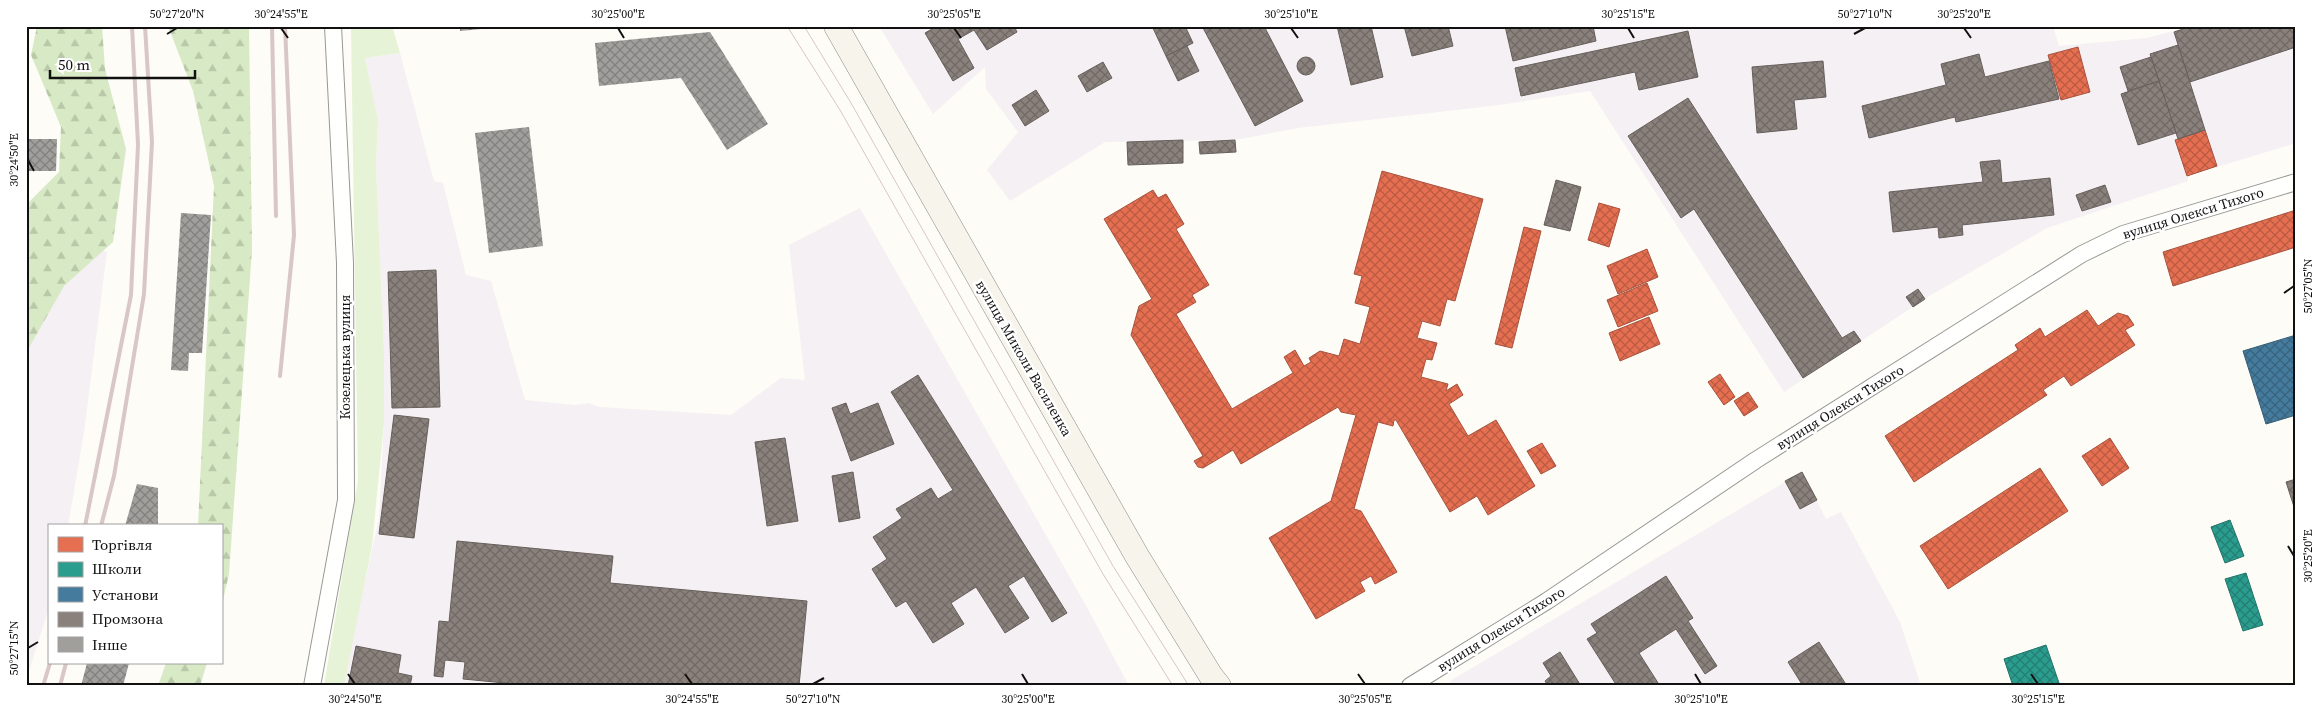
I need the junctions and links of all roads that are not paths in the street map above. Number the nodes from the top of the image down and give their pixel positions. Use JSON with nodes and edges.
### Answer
{"nodes":[{"id":1,"x":333,"y":26,"type":"edge"},
{"id":2,"x":836,"y":26,"type":"edge"},
{"id":3,"x":2296,"y":182,"type":"edge"},
{"id":4,"x":312,"y":686,"type":"edge"},
{"id":5,"x":1220,"y":686,"type":"edge"},
{"id":6,"x":1410,"y":686,"type":"edge"}],
"edges":[{"from":1,"to":4,"type":"street","name":"Козелецька вулиця"},
{"from":2,"to":5,"type":"main road","name":"вулиця Миколи Василенка"},
{"from":3,"to":6,"type":"street","name":"вулиця Олекси Тихого"}]}
